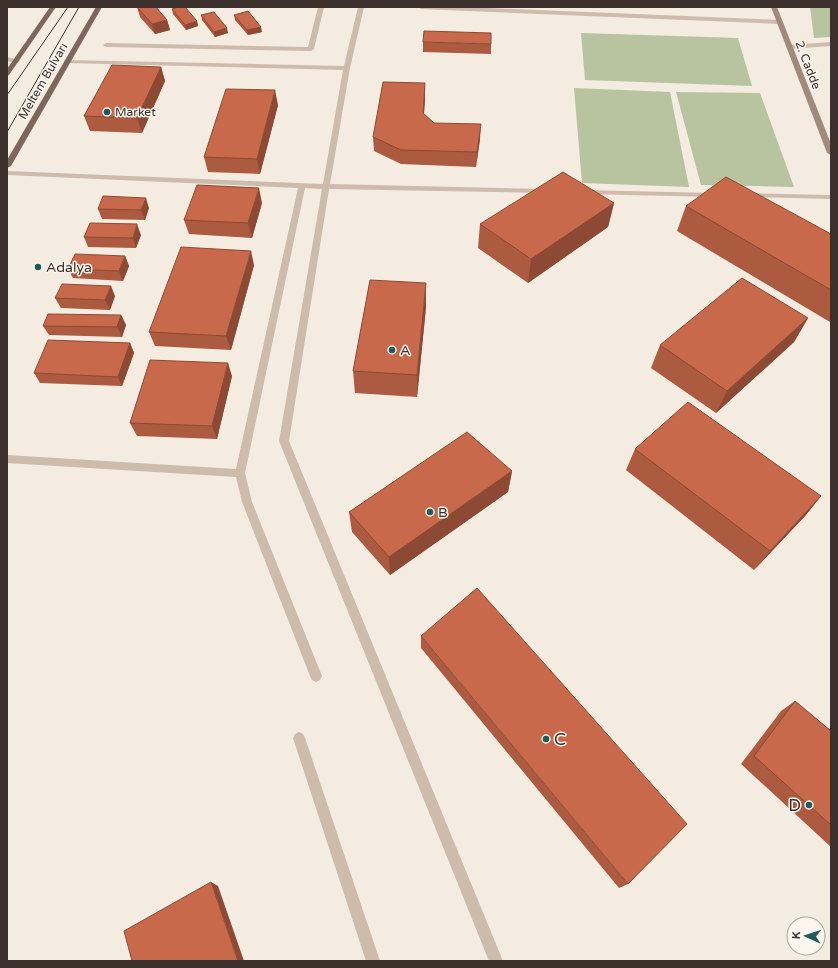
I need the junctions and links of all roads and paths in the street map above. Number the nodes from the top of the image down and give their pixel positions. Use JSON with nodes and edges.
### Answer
{"nodes":[{"id":1,"x":53,"y":7,"type":"edge"},
{"id":2,"x":100,"y":7,"type":"edge"},
{"id":3,"x":321,"y":7,"type":"edge"},
{"id":4,"x":361,"y":7,"type":"edge"},
{"id":5,"x":421,"y":7,"type":"edge"},
{"id":6,"x":774,"y":7,"type":"edge"},
{"id":7,"x":780,"y":22,"type":"junction"},
{"id":8,"x":831,"y":44,"type":"edge"},
{"id":9,"x":106,"y":45,"type":"dead end"},
{"id":10,"x":790,"y":47,"type":"junction"},
{"id":11,"x":7,"y":59,"type":"edge"},
{"id":12,"x":17,"y":60,"type":"junction"},
{"id":13,"x":67,"y":61,"type":"junction"},
{"id":14,"x":347,"y":68,"type":"junction"},
{"id":15,"x":7,"y":74,"type":"edge"},
{"id":16,"x":831,"y":153,"type":"edge"},
{"id":17,"x":7,"y":166,"type":"edge"},
{"id":18,"x":7,"y":173,"type":"edge"},
{"id":19,"x":302,"y":186,"type":"junction"},
{"id":20,"x":326,"y":187,"type":"junction"},
{"id":21,"x":555,"y":192,"type":"edge"},
{"id":22,"x":578,"y":192,"type":"edge"},
{"id":23,"x":720,"y":195,"type":"edge"},
{"id":24,"x":736,"y":195,"type":"edge"},
{"id":25,"x":831,"y":197,"type":"edge"},
{"id":26,"x":7,"y":458,"type":"edge"},
{"id":27,"x":240,"y":472,"type":"junction"},
{"id":28,"x":316,"y":676,"type":"dead end"},
{"id":29,"x":299,"y":738,"type":"dead end"},
{"id":30,"x":373,"y":961,"type":"edge"},
{"id":31,"x":496,"y":961,"type":"edge"}],
"edges":[{"from":1,"to":12,"type":"main road"},
{"from":2,"to":13,"type":"main road","name":"Meltem Bulvarı"},
{"from":3,"to":9,"type":"street"},
{"from":4,"to":14,"type":"street"},
{"from":5,"to":7,"type":"street"},
{"from":6,"to":7,"type":"street","name":"2. Cadde"},
{"from":7,"to":10,"type":"street","name":"2. Cadde"},
{"from":8,"to":10,"type":"street"},
{"from":10,"to":16,"type":"street","name":"2. Cadde"},
{"from":11,"to":12,"type":"street"},
{"from":12,"to":15,"type":"main road"},
{"from":13,"to":14,"type":"street"},
{"from":13,"to":17,"type":"main road","name":"Meltem Bulvarı"},
{"from":14,"to":20,"type":"street"},
{"from":18,"to":19,"type":"street"},
{"from":19,"to":20,"type":"street"},
{"from":19,"to":27,"type":"street"},
{"from":20,"to":21,"type":"street"},
{"from":20,"to":31,"type":"street"},
{"from":22,"to":23,"type":"street"},
{"from":24,"to":25,"type":"street"},
{"from":26,"to":27,"type":"street"},
{"from":27,"to":28,"type":"street"},
{"from":29,"to":30,"type":"street"}]}
